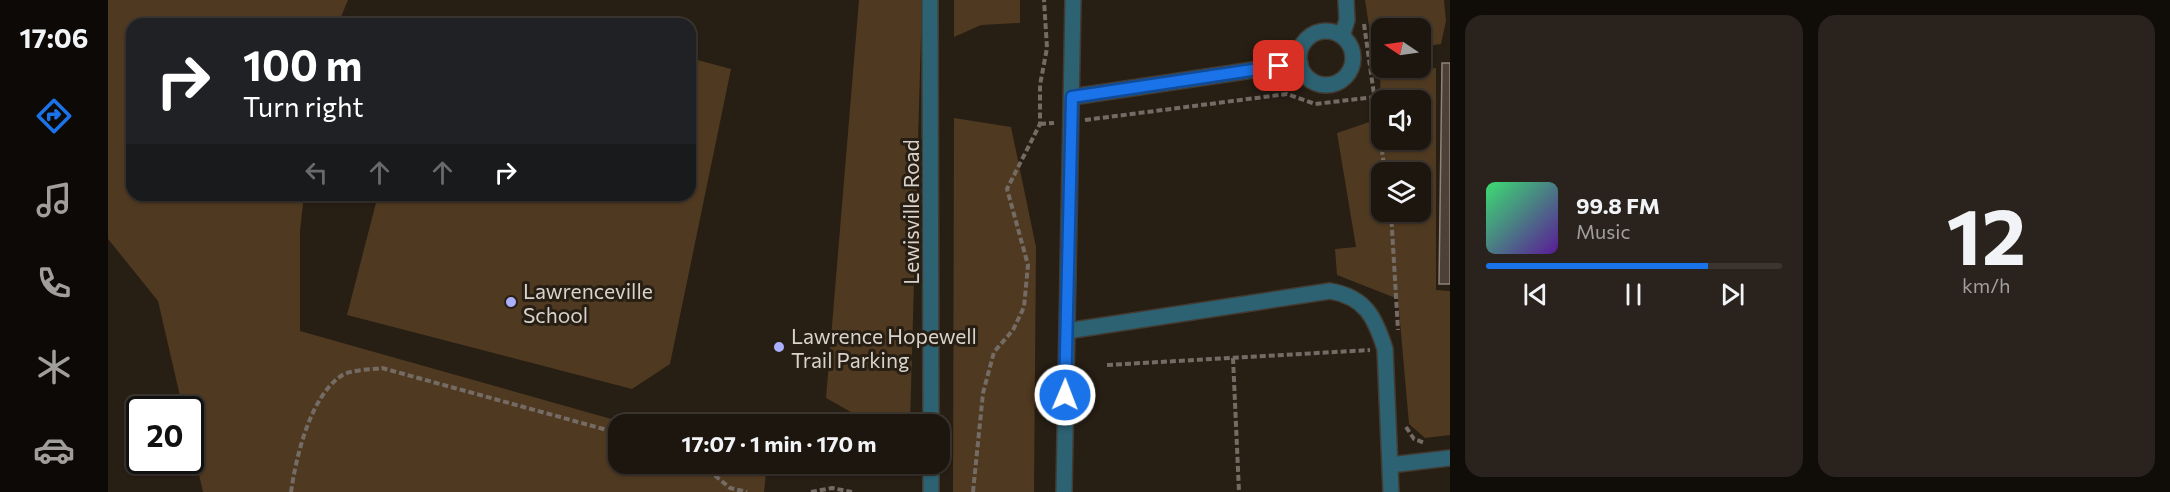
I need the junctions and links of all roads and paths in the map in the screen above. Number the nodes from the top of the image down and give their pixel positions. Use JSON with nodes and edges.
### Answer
{"nodes":[{"id":1,"x":930,"y":0,"type":"edge"},
{"id":2,"x":1044,"y":0,"type":"edge"},
{"id":3,"x":1073,"y":0,"type":"edge"},
{"id":4,"x":1346,"y":0,"type":"edge"},
{"id":5,"x":1364,"y":21,"type":"dead end"},
{"id":6,"x":1342,"y":36,"type":"junction"},
{"id":7,"x":1300,"y":63,"type":"junction"},
{"id":8,"x":1374,"y":90,"type":"edge"},
{"id":9,"x":1072,"y":97,"type":"junction"},
{"id":10,"x":1371,"y":97,"type":"edge"},
{"id":11,"x":1071,"y":122,"type":"junction"},
{"id":12,"x":1066,"y":331,"type":"junction"},
{"id":13,"x":1385,"y":349,"type":"junction"},
{"id":14,"x":1233,"y":358,"type":"junction"},
{"id":15,"x":1107,"y":365,"type":"dead end"},
{"id":16,"x":931,"y":414,"type":"edge"},
{"id":17,"x":608,"y":430,"type":"edge"},
{"id":18,"x":1450,"y":458,"type":"edge"},
{"id":19,"x":1390,"y":465,"type":"junction"},
{"id":20,"x":713,"y":474,"type":"edge"},
{"id":21,"x":931,"y":474,"type":"edge"},
{"id":22,"x":291,"y":492,"type":"edge"},
{"id":23,"x":747,"y":492,"type":"edge"},
{"id":24,"x":810,"y":492,"type":"edge"},
{"id":25,"x":852,"y":492,"type":"edge"},
{"id":26,"x":931,"y":492,"type":"edge"},
{"id":27,"x":973,"y":492,"type":"edge"},
{"id":28,"x":1064,"y":492,"type":"edge"},
{"id":29,"x":1239,"y":492,"type":"edge"},
{"id":30,"x":1391,"y":492,"type":"edge"}],
"edges":[{"from":1,"to":16,"type":"street","name":"Lewisville Road"},
{"from":2,"to":27,"type":"path"},
{"from":3,"to":9,"type":"street"},
{"from":4,"to":6,"type":"street"},
{"from":5,"to":8,"type":"path"},
{"from":6,"to":7,"type":"street"},
{"from":6,"to":7,"type":"street"},
{"from":7,"to":9,"type":"street"},
{"from":9,"to":11,"type":"street"},
{"from":10,"to":11,"type":"path"},
{"from":11,"to":12,"type":"street"},
{"from":12,"to":13,"type":"street"},
{"from":12,"to":28,"type":"street"},
{"from":13,"to":14,"type":"path"},
{"from":13,"to":19,"type":"street"},
{"from":14,"to":15,"type":"path"},
{"from":14,"to":29,"type":"path"},
{"from":17,"to":22,"type":"path"},
{"from":18,"to":19,"type":"street"},
{"from":19,"to":30,"type":"street"},
{"from":20,"to":23,"type":"path"},
{"from":21,"to":26,"type":"street"},
{"from":24,"to":25,"type":"path"}]}
